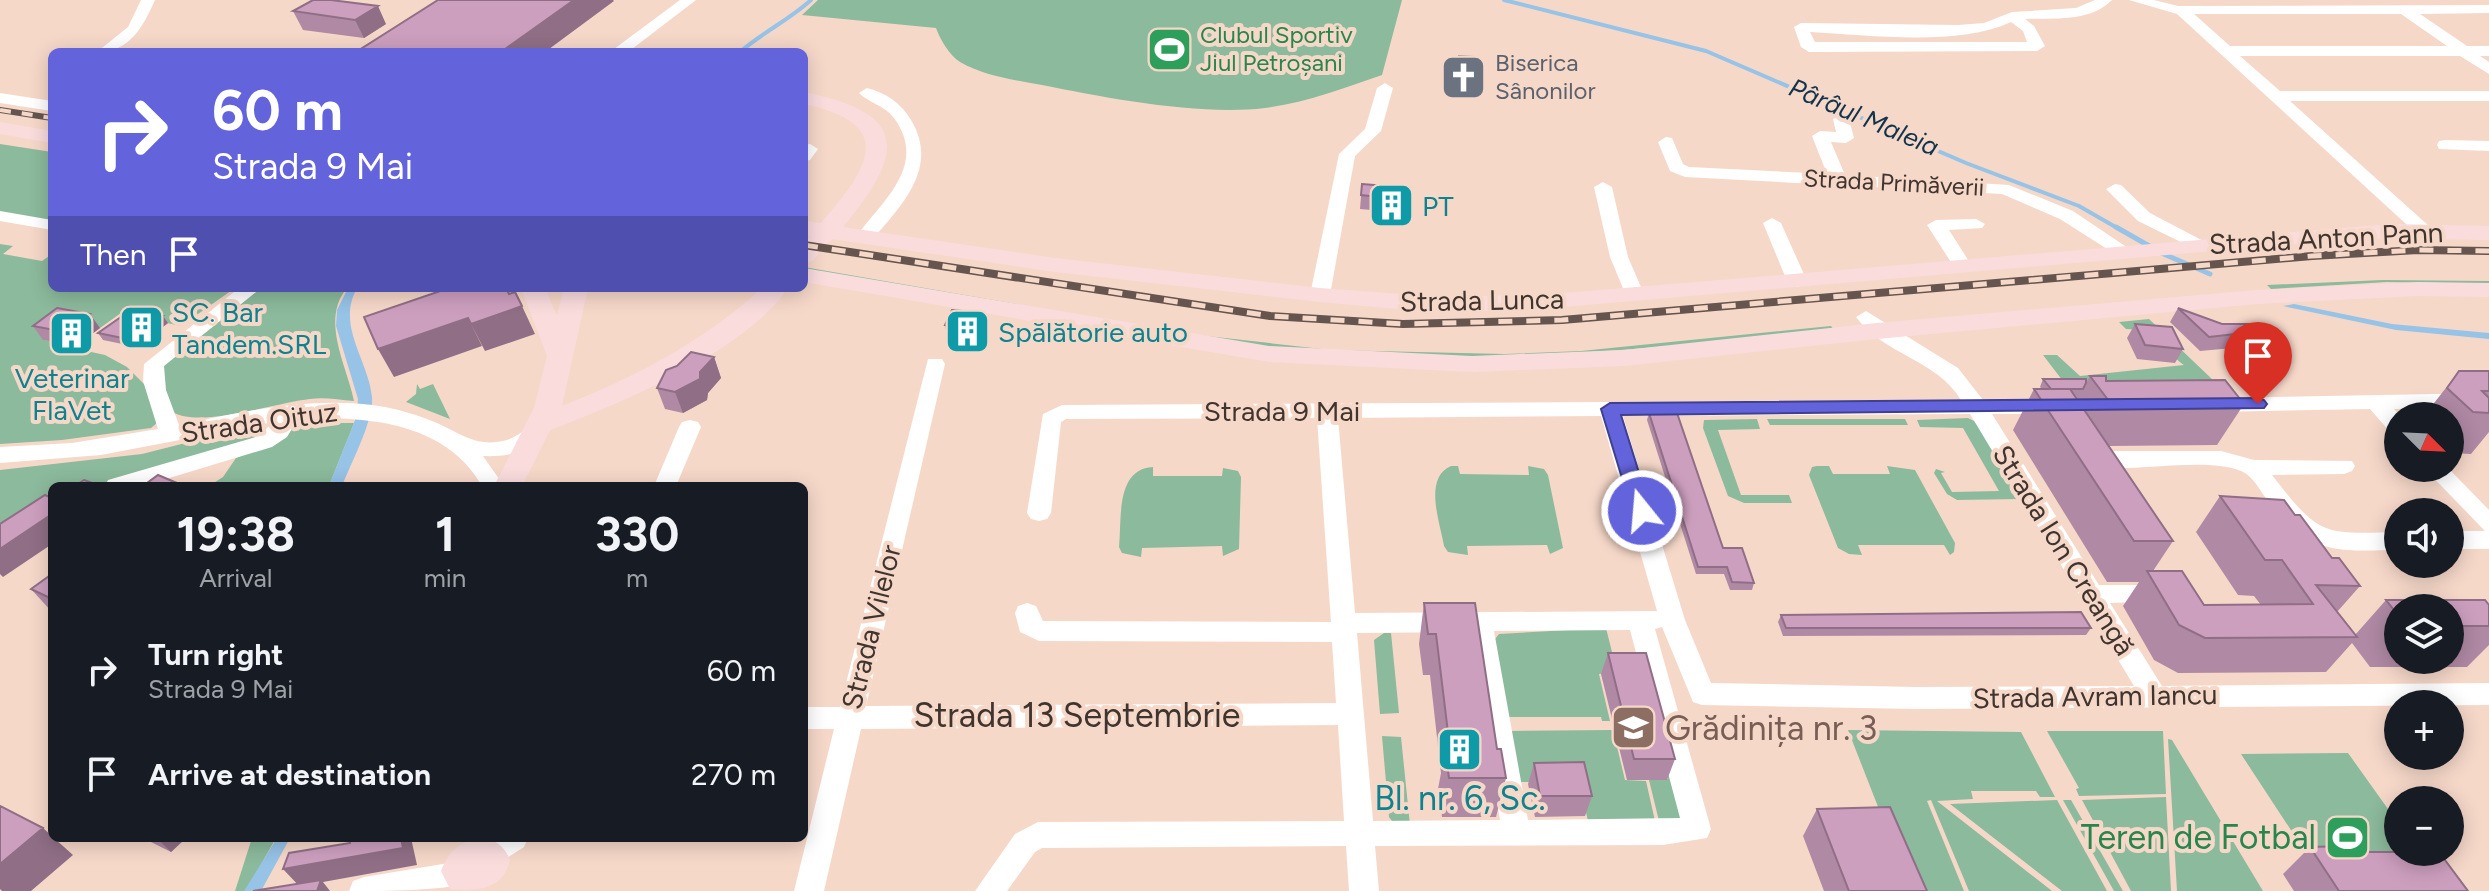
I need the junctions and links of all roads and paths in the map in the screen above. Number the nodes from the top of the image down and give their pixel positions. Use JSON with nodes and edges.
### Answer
{"nodes":[{"id":1,"x":148,"y":0,"type":"edge"},
{"id":2,"x":689,"y":0,"type":"edge"},
{"id":3,"x":2105,"y":0,"type":"edge"},
{"id":4,"x":2136,"y":0,"type":"edge"},
{"id":5,"x":2398,"y":5,"type":"edge"},
{"id":6,"x":2489,"y":9,"type":"edge"},
{"id":7,"x":2179,"y":10,"type":"junction"},
{"id":8,"x":2012,"y":16,"type":"junction"},
{"id":9,"x":110,"y":48,"type":"edge"},
{"id":10,"x":623,"y":48,"type":"edge"},
{"id":11,"x":2227,"y":51,"type":"junction"},
{"id":12,"x":2463,"y":51,"type":"junction"},
{"id":13,"x":2489,"y":51,"type":"edge"},
{"id":14,"x":2489,"y":69,"type":"edge"},
{"id":15,"x":1385,"y":88,"type":"dead end"},
{"id":16,"x":48,"y":90,"type":"edge"},
{"id":17,"x":867,"y":93,"type":"dead end"},
{"id":18,"x":2276,"y":96,"type":"junction"},
{"id":19,"x":2489,"y":96,"type":"edge"},
{"id":20,"x":0,"y":98,"type":"edge"},
{"id":21,"x":808,"y":99,"type":"edge"},
{"id":22,"x":27,"y":103,"type":"junction"},
{"id":23,"x":48,"y":106,"type":"edge"},
{"id":24,"x":1841,"y":119,"type":"dead end"},
{"id":25,"x":0,"y":128,"type":"edge"},
{"id":26,"x":48,"y":136,"type":"edge"},
{"id":27,"x":1666,"y":142,"type":"dead end"},
{"id":28,"x":2445,"y":145,"type":"dead end"},
{"id":29,"x":2489,"y":146,"type":"edge"},
{"id":30,"x":1838,"y":179,"type":"junction"},
{"id":31,"x":1603,"y":187,"type":"dead end"},
{"id":32,"x":2115,"y":189,"type":"dead end"},
{"id":33,"x":0,"y":216,"type":"edge"},
{"id":34,"x":1772,"y":223,"type":"dead end"},
{"id":35,"x":48,"y":224,"type":"edge"},
{"id":36,"x":1976,"y":224,"type":"dead end"},
{"id":37,"x":808,"y":229,"type":"edge"},
{"id":38,"x":2424,"y":231,"type":"junction"},
{"id":39,"x":2489,"y":233,"type":"edge"},
{"id":40,"x":865,"y":237,"type":"junction"},
{"id":41,"x":2202,"y":245,"type":"junction"},
{"id":42,"x":2145,"y":250,"type":"junction"},
{"id":43,"x":808,"y":251,"type":"edge"},
{"id":44,"x":808,"y":263,"type":"edge"},
{"id":45,"x":1963,"y":266,"type":"junction"},
{"id":46,"x":808,"y":276,"type":"edge"},
{"id":47,"x":2489,"y":278,"type":"edge"},
{"id":48,"x":1797,"y":281,"type":"junction"},
{"id":49,"x":2489,"y":290,"type":"edge"},
{"id":50,"x":246,"y":292,"type":"edge"},
{"id":51,"x":535,"y":292,"type":"edge"},
{"id":52,"x":575,"y":292,"type":"edge"},
{"id":53,"x":772,"y":292,"type":"edge"},
{"id":54,"x":1634,"y":294,"type":"junction"},
{"id":55,"x":2213,"y":294,"type":"junction"},
{"id":56,"x":1320,"y":295,"type":"junction"},
{"id":57,"x":1872,"y":324,"type":"junction"},
{"id":58,"x":559,"y":354,"type":"junction"},
{"id":59,"x":935,"y":364,"type":"dead end"},
{"id":60,"x":2489,"y":400,"type":"edge"},
{"id":61,"x":2376,"y":402,"type":"junction"},
{"id":62,"x":2189,"y":405,"type":"edge"},
{"id":63,"x":2047,"y":407,"type":"junction"},
{"id":64,"x":2077,"y":407,"type":"edge"},
{"id":65,"x":1977,"y":408,"type":"junction"},
{"id":66,"x":1610,"y":409,"type":"junction"},
{"id":67,"x":1327,"y":411,"type":"junction"},
{"id":68,"x":2384,"y":411,"type":"edge"},
{"id":69,"x":291,"y":414,"type":"junction"},
{"id":70,"x":690,"y":427,"type":"dead end"},
{"id":71,"x":537,"y":429,"type":"junction"},
{"id":72,"x":170,"y":434,"type":"junction"},
{"id":73,"x":454,"y":443,"type":"junction"},
{"id":74,"x":2072,"y":446,"type":"junction"},
{"id":75,"x":0,"y":455,"type":"edge"},
{"id":76,"x":2344,"y":466,"type":"dead end"},
{"id":77,"x":2254,"y":468,"type":"junction"},
{"id":78,"x":129,"y":482,"type":"edge"},
{"id":79,"x":490,"y":482,"type":"edge"},
{"id":80,"x":510,"y":482,"type":"edge"},
{"id":81,"x":667,"y":482,"type":"edge"},
{"id":82,"x":2448,"y":482,"type":"edge"},
{"id":83,"x":2096,"y":483,"type":"edge"},
{"id":84,"x":1039,"y":513,"type":"dead end"},
{"id":85,"x":2489,"y":524,"type":"edge"},
{"id":86,"x":2464,"y":540,"type":"edge"},
{"id":87,"x":2489,"y":540,"type":"edge"},
{"id":88,"x":2384,"y":541,"type":"edge"},
{"id":89,"x":2153,"y":569,"type":"edge"},
{"id":90,"x":2091,"y":594,"type":"junction"},
{"id":91,"x":1027,"y":613,"type":"dead end"},
{"id":92,"x":1672,"y":620,"type":"junction"},
{"id":93,"x":1640,"y":621,"type":"junction"},
{"id":94,"x":1480,"y":623,"type":"junction"},
{"id":95,"x":1344,"y":628,"type":"junction"},
{"id":96,"x":2489,"y":694,"type":"edge"},
{"id":97,"x":2154,"y":695,"type":"junction"},
{"id":98,"x":1350,"y":714,"type":"junction"},
{"id":99,"x":848,"y":717,"type":"junction"},
{"id":100,"x":808,"y":718,"type":"edge"},
{"id":101,"x":1516,"y":833,"type":"junction"},
{"id":102,"x":1359,"y":834,"type":"junction"},
{"id":103,"x":482,"y":861,"type":"edge"},
{"id":104,"x":364,"y":891,"type":"edge"},
{"id":105,"x":809,"y":891,"type":"edge"},
{"id":106,"x":990,"y":891,"type":"edge"},
{"id":107,"x":1364,"y":891,"type":"edge"}],
"edges":[{"from":1,"to":9,"type":"street"},
{"from":2,"to":10,"type":"street"},
{"from":3,"to":8,"type":"street"},
{"from":4,"to":7,"type":"street"},
{"from":5,"to":6,"type":"street"},
{"from":5,"to":7,"type":"street"},
{"from":5,"to":12,"type":"street"},
{"from":7,"to":11,"type":"street"},
{"from":8,"to":8,"type":"street"},
{"from":11,"to":12,"type":"street"},
{"from":11,"to":18,"type":"street"},
{"from":12,"to":13,"type":"street"},
{"from":12,"to":14,"type":"street"},
{"from":15,"to":56,"type":"street"},
{"from":16,"to":22,"type":"street"},
{"from":17,"to":40,"type":"street"},
{"from":18,"to":19,"type":"street"},
{"from":18,"to":38,"type":"street"},
{"from":20,"to":22,"type":"street"},
{"from":21,"to":43,"type":"main road"},
{"from":22,"to":23,"type":"street"},
{"from":24,"to":30,"type":"street"},
{"from":25,"to":26,"type":"main road"},
{"from":27,"to":30,"type":"street","name":"Strada Primăverii"},
{"from":28,"to":29,"type":"street"},
{"from":30,"to":42,"type":"street","name":"Strada Primăverii"},
{"from":31,"to":54,"type":"street"},
{"from":32,"to":41,"type":"street"},
{"from":33,"to":35,"type":"street"},
{"from":34,"to":48,"type":"street"},
{"from":36,"to":45,"type":"street"},
{"from":37,"to":40,"type":"main road","name":"Strada Lunca"},
{"from":38,"to":39,"type":"main road","name":"Strada Anton Pann"},
{"from":38,"to":41,"type":"main road","name":"Strada Anton Pann"},
{"from":40,"to":56,"type":"main road","name":"Strada Lunca"},
{"from":41,"to":42,"type":"main road","name":"Strada Anton Pann"},
{"from":42,"to":45,"type":"main road","name":"Strada Lunca"},
{"from":44,"to":57,"type":"main road"},
{"from":45,"to":48,"type":"main road","name":"Strada Lunca"},
{"from":46,"to":57,"type":"main road"},
{"from":47,"to":55,"type":"main road"},
{"from":48,"to":54,"type":"main road","name":"Strada Lunca"},
{"from":49,"to":55,"type":"main road"},
{"from":50,"to":72,"type":"street"},
{"from":51,"to":58,"type":"main road"},
{"from":52,"to":58,"type":"main road"},
{"from":53,"to":71,"type":"main road"},
{"from":54,"to":56,"type":"main road","name":"Strada Lunca"},
{"from":55,"to":57,"type":"main road"},
{"from":57,"to":65,"type":"street","name":"Strada Ion Creangă"},
{"from":58,"to":71,"type":"main road"},
{"from":59,"to":99,"type":"street","name":"Strada Vilelor"},
{"from":60,"to":61,"type":"street"},
{"from":61,"to":62,"type":"street"},
{"from":61,"to":68,"type":"street"},
{"from":63,"to":64,"type":"street","name":"Strada 9 Mai"},
{"from":63,"to":65,"type":"street","name":"Strada 9 Mai"},
{"from":63,"to":74,"type":"street"},
{"from":65,"to":66,"type":"street","name":"Strada 9 Mai"},
{"from":65,"to":90,"type":"street","name":"Strada Ion Creangă"},
{"from":66,"to":67,"type":"street","name":"Strada 9 Mai"},
{"from":66,"to":92,"type":"street"},
{"from":67,"to":84,"type":"street","name":"Strada 9 Mai"},
{"from":67,"to":95,"type":"street"},
{"from":69,"to":72,"type":"street","name":"Strada Oituz"},
{"from":69,"to":73,"type":"street","name":"Strada Oituz"},
{"from":69,"to":78,"type":"street"},
{"from":70,"to":81,"type":"street"},
{"from":71,"to":73,"type":"street"},
{"from":71,"to":80,"type":"main road"},
{"from":72,"to":75,"type":"street","name":"Strada Oituz"},
{"from":73,"to":79,"type":"street","name":"Strada Oituz"},
{"from":74,"to":77,"type":"street"},
{"from":74,"to":83,"type":"street"},
{"from":76,"to":77,"type":"street"},
{"from":77,"to":88,"type":"street"},
{"from":82,"to":85,"type":"street"},
{"from":86,"to":87,"type":"street"},
{"from":89,"to":90,"type":"street"},
{"from":90,"to":97,"type":"street","name":"Strada Ion Creangă"},
{"from":91,"to":95,"type":"street"},
{"from":92,"to":93,"type":"street"},
{"from":92,"to":97,"type":"street","name":"Strada Avram Iancu"},
{"from":93,"to":94,"type":"street"},
{"from":93,"to":101,"type":"street"},
{"from":94,"to":95,"type":"street"},
{"from":94,"to":101,"type":"street"},
{"from":95,"to":98,"type":"street"},
{"from":96,"to":97,"type":"street","name":"Strada Avram Iancu"},
{"from":98,"to":99,"type":"street","name":"Strada 13 Septembrie"},
{"from":98,"to":102,"type":"street"},
{"from":99,"to":100,"type":"street","name":"Strada 13 Septembrie"},
{"from":99,"to":105,"type":"street","name":"Strada Vilelor"},
{"from":101,"to":102,"type":"street"},
{"from":102,"to":106,"type":"street"},
{"from":102,"to":107,"type":"street"},
{"from":103,"to":104,"type":"street"}]}
